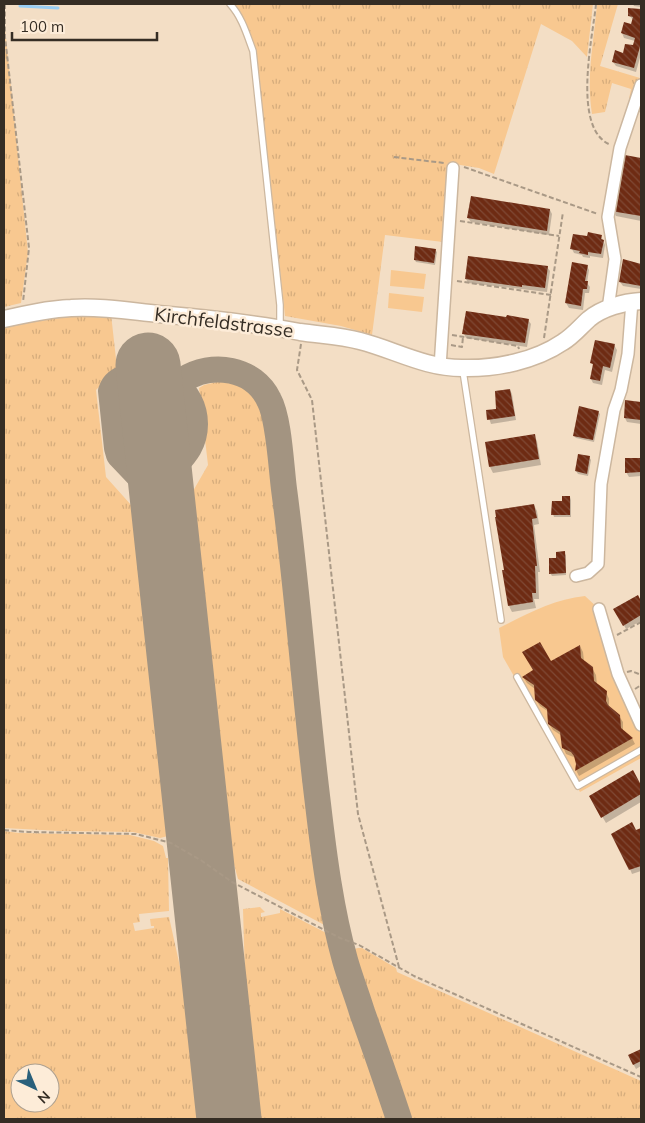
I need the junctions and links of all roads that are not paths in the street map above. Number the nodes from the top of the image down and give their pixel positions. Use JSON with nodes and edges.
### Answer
{"nodes":[{"id":1,"x":230,"y":4,"type":"edge"},
{"id":2,"x":641,"y":85,"type":"edge"},
{"id":3,"x":455,"y":166,"type":"road end"},
{"id":4,"x":637,"y":301,"type":"edge"},
{"id":5,"x":608,"y":309,"type":"junction"},
{"id":6,"x":4,"y":319,"type":"edge"},
{"id":7,"x":280,"y":327,"type":"junction"},
{"id":8,"x":440,"y":367,"type":"junction"},
{"id":9,"x":463,"y":368,"type":"junction"},
{"id":10,"x":576,"y":576,"type":"dead end"},
{"id":11,"x":599,"y":609,"type":"dead end"},
{"id":12,"x":501,"y":620,"type":"dead end"},
{"id":13,"x":517,"y":677,"type":"dead end"},
{"id":14,"x":641,"y":725,"type":"edge"},
{"id":15,"x":641,"y":750,"type":"edge"}],
"edges":[{"from":1,"to":7,"type":"lane"},
{"from":2,"to":5,"type":"street"},
{"from":3,"to":8,"type":"street"},
{"from":4,"to":5,"type":"street","name":"Kirchfeldstrasse"},
{"from":4,"to":10,"type":"street"},
{"from":5,"to":9,"type":"street","name":"Kirchfeldstrasse"},
{"from":6,"to":7,"type":"street","name":"Kirchfeldstrasse"},
{"from":7,"to":8,"type":"street","name":"Kirchfeldstrasse"},
{"from":8,"to":9,"type":"street","name":"Kirchfeldstrasse"},
{"from":9,"to":12,"type":"lane"},
{"from":11,"to":14,"type":"street"},
{"from":13,"to":15,"type":"lane"}]}
